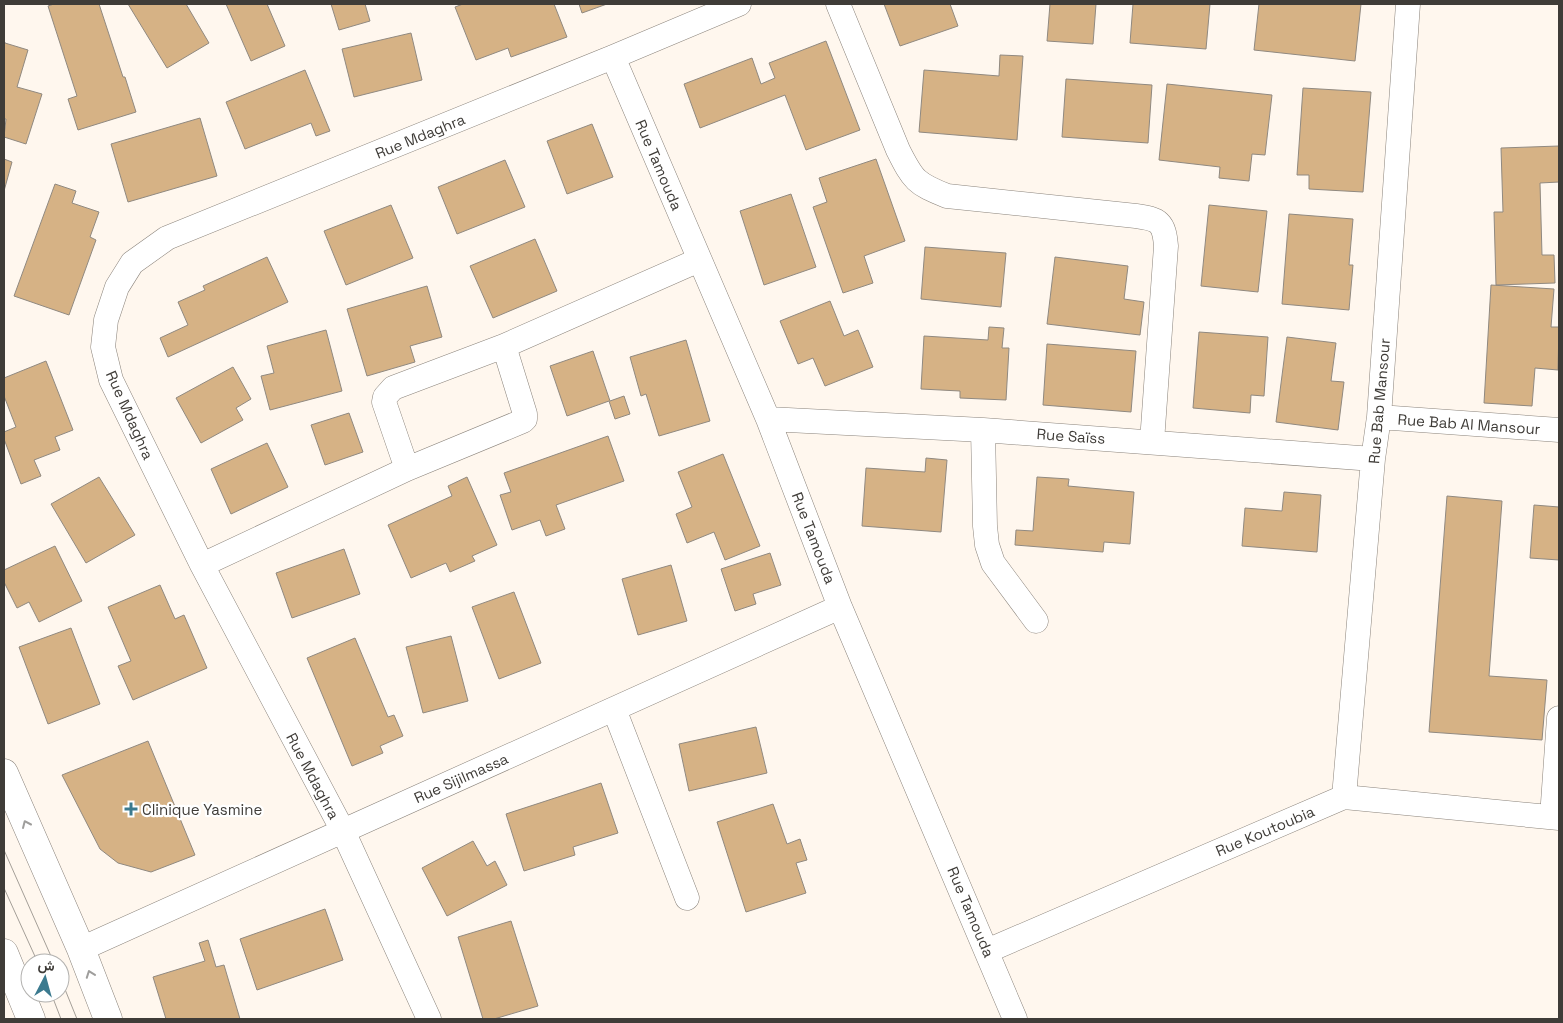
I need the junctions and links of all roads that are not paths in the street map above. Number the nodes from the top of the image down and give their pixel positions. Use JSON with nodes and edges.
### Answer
{"nodes":[{"id":1,"x":739,"y":4,"type":"edge"},
{"id":2,"x":838,"y":4,"type":"edge"},
{"id":3,"x":1408,"y":4,"type":"edge"},
{"id":4,"x":613,"y":57,"type":"junction"},
{"id":5,"x":699,"y":260,"type":"junction"},
{"id":6,"x":504,"y":346,"type":"junction"},
{"id":7,"x":1379,"y":417,"type":"junction"},
{"id":8,"x":768,"y":419,"type":"junction"},
{"id":9,"x":983,"y":430,"type":"junction"},
{"id":10,"x":1559,"y":430,"type":"edge"},
{"id":11,"x":1152,"y":442,"type":"junction"},
{"id":12,"x":1373,"y":459,"type":"junction"},
{"id":13,"x":407,"y":469,"type":"junction"},
{"id":14,"x":202,"y":565,"type":"junction"},
{"id":15,"x":840,"y":607,"type":"junction"},
{"id":16,"x":1036,"y":621,"type":"dead end"},
{"id":17,"x":614,"y":709,"type":"junction"},
{"id":18,"x":1559,"y":718,"type":"edge"},
{"id":19,"x":4,"y":773,"type":"edge"},
{"id":20,"x":1344,"y":797,"type":"junction"},
{"id":21,"x":1556,"y":817,"type":"edge"},
{"id":22,"x":343,"y":831,"type":"junction"},
{"id":23,"x":687,"y":898,"type":"dead end"},
{"id":24,"x":81,"y":949,"type":"junction"},
{"id":25,"x":987,"y":951,"type":"junction"},
{"id":26,"x":4,"y":953,"type":"edge"},
{"id":27,"x":10,"y":987,"type":"edge"},
{"id":28,"x":31,"y":1019,"type":"edge"},
{"id":29,"x":108,"y":1019,"type":"edge"},
{"id":30,"x":429,"y":1019,"type":"edge"},
{"id":31,"x":1016,"y":1019,"type":"edge"}],
"edges":[{"from":1,"to":4,"type":"street","name":"Rue Mdaghra"},
{"from":2,"to":11,"type":"street"},
{"from":3,"to":7,"type":"street","name":"Rue Bab Mansour"},
{"from":4,"to":5,"type":"street","name":"Rue Tamouda"},
{"from":4,"to":14,"type":"street","name":"Rue Mdaghra"},
{"from":5,"to":6,"type":"street"},
{"from":5,"to":8,"type":"street","name":"Rue Tamouda"},
{"from":6,"to":13,"type":"street"},
{"from":6,"to":13,"type":"street"},
{"from":7,"to":10,"type":"street","name":"Rue Bab Al Mansour"},
{"from":7,"to":12,"type":"street","name":"Rue Bab Mansour"},
{"from":8,"to":9,"type":"street","name":"Rue Saïss"},
{"from":8,"to":15,"type":"street","name":"Rue Tamouda"},
{"from":9,"to":11,"type":"street","name":"Rue Saïss"},
{"from":9,"to":16,"type":"street"},
{"from":11,"to":12,"type":"street","name":"Rue Saïss"},
{"from":12,"to":20,"type":"street","name":"Rue Bab Mansour"},
{"from":13,"to":14,"type":"street"},
{"from":14,"to":22,"type":"street","name":"Rue Mdaghra"},
{"from":15,"to":17,"type":"street","name":"Rue Sijilmassa"},
{"from":15,"to":25,"type":"street","name":"Rue Tamouda"},
{"from":17,"to":22,"type":"street","name":"Rue Sijilmassa"},
{"from":17,"to":23,"type":"street"},
{"from":18,"to":21,"type":"street"},
{"from":24,"to":19,"type":"main road","one_way":true},
{"from":20,"to":21,"type":"street","name":"Rue Koutoubia"},
{"from":20,"to":25,"type":"street","name":"Rue Koutoubia"},
{"from":22,"to":24,"type":"street","name":"Rue Sijilmassa"},
{"from":22,"to":30,"type":"street","name":"Rue Mdaghra"},
{"from":29,"to":24,"type":"main road","one_way":true},
{"from":25,"to":31,"type":"street","name":"Rue Tamouda"},
{"from":26,"to":27,"type":"main road"},
{"from":27,"to":28,"type":"main road"}]}
